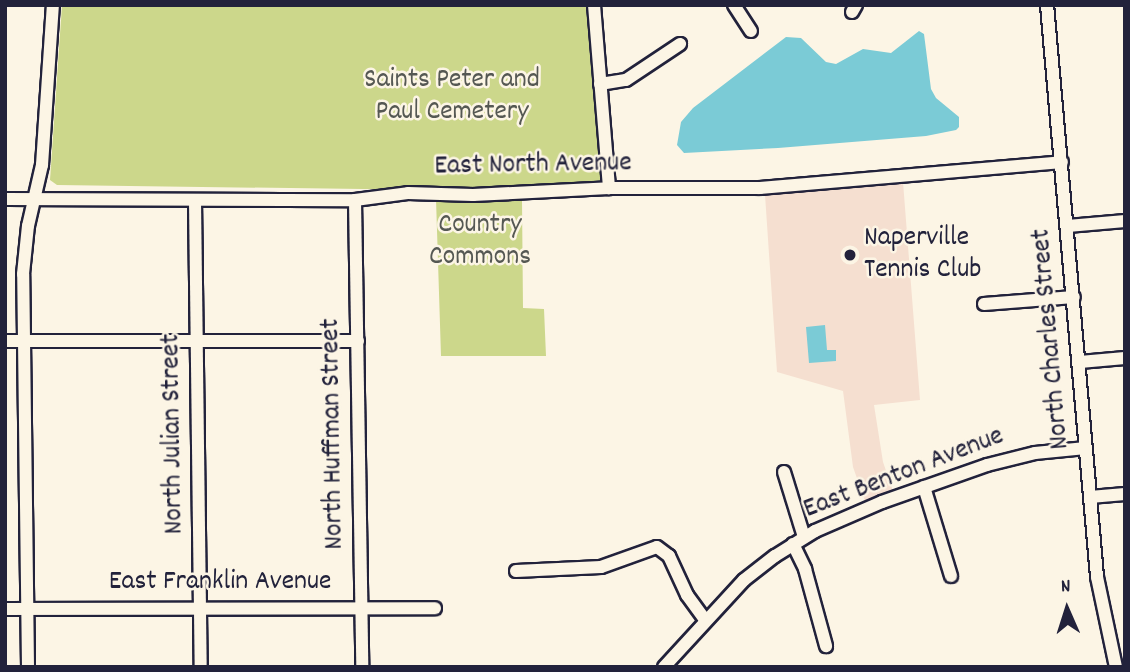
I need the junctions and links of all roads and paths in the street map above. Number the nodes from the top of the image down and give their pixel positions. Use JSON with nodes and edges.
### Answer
{"nodes":[{"id":1,"x":53,"y":5,"type":"edge"},
{"id":2,"x":594,"y":5,"type":"edge"},
{"id":3,"x":734,"y":5,"type":"edge"},
{"id":4,"x":1047,"y":5,"type":"edge"},
{"id":5,"x":751,"y":31,"type":"dead end"},
{"id":6,"x":680,"y":44,"type":"dead end"},
{"id":7,"x":600,"y":84,"type":"junction"},
{"id":8,"x":1062,"y":162,"type":"junction"},
{"id":9,"x":609,"y":188,"type":"junction"},
{"id":10,"x":5,"y":199,"type":"edge"},
{"id":11,"x":36,"y":199,"type":"junction"},
{"id":12,"x":355,"y":200,"type":"junction"},
{"id":13,"x":195,"y":201,"type":"junction"},
{"id":14,"x":1125,"y":221,"type":"edge"},
{"id":15,"x":1068,"y":226,"type":"junction"},
{"id":16,"x":1074,"y":297,"type":"junction"},
{"id":17,"x":984,"y":304,"type":"dead end"},
{"id":18,"x":197,"y":339,"type":"junction"},
{"id":19,"x":23,"y":340,"type":"junction"},
{"id":20,"x":5,"y":341,"type":"edge"},
{"id":21,"x":358,"y":341,"type":"junction"},
{"id":22,"x":1125,"y":358,"type":"edge"},
{"id":23,"x":1080,"y":362,"type":"junction"},
{"id":24,"x":1086,"y":448,"type":"junction"},
{"id":25,"x":784,"y":472,"type":"dead end"},
{"id":26,"x":924,"y":487,"type":"junction"},
{"id":27,"x":1125,"y":494,"type":"edge"},
{"id":28,"x":1090,"y":497,"type":"junction"},
{"id":29,"x":799,"y":541,"type":"junction"},
{"id":30,"x":516,"y":571,"type":"dead end"},
{"id":31,"x":951,"y":576,"type":"dead end"},
{"id":32,"x":200,"y":607,"type":"junction"},
{"id":33,"x":361,"y":607,"type":"junction"},
{"id":34,"x":26,"y":608,"type":"junction"},
{"id":35,"x":435,"y":608,"type":"dead end"},
{"id":36,"x":5,"y":609,"type":"edge"},
{"id":37,"x":705,"y":620,"type":"junction"},
{"id":38,"x":826,"y":646,"type":"dead end"},
{"id":39,"x":1125,"y":646,"type":"edge"},
{"id":40,"x":1111,"y":651,"type":"junction"},
{"id":41,"x":28,"y":667,"type":"edge"},
{"id":42,"x":201,"y":667,"type":"edge"},
{"id":43,"x":362,"y":667,"type":"edge"},
{"id":44,"x":664,"y":667,"type":"edge"},
{"id":45,"x":1116,"y":667,"type":"edge"}],
"edges":[{"from":1,"to":11,"type":"street"},
{"from":2,"to":7,"type":"street"},
{"from":3,"to":5,"type":"street"},
{"from":4,"to":8,"type":"street","name":"North Charles Street"},
{"from":6,"to":7,"type":"street"},
{"from":7,"to":9,"type":"street"},
{"from":8,"to":9,"type":"street","name":"East North Avenue"},
{"from":8,"to":15,"type":"street","name":"North Charles Street"},
{"from":9,"to":12,"type":"street","name":"East North Avenue"},
{"from":10,"to":11,"type":"street","name":"East North Avenue"},
{"from":11,"to":13,"type":"street","name":"East North Avenue"},
{"from":11,"to":19,"type":"street"},
{"from":12,"to":13,"type":"street","name":"East North Avenue"},
{"from":12,"to":21,"type":"street","name":"North Huffman Street"},
{"from":13,"to":18,"type":"street","name":"North Julian Street"},
{"from":14,"to":15,"type":"street"},
{"from":15,"to":16,"type":"street","name":"North Charles Street"},
{"from":16,"to":17,"type":"street"},
{"from":16,"to":23,"type":"street","name":"North Charles Street"},
{"from":18,"to":19,"type":"street"},
{"from":18,"to":21,"type":"street"},
{"from":18,"to":32,"type":"street","name":"North Julian Street"},
{"from":19,"to":20,"type":"street"},
{"from":19,"to":34,"type":"street"},
{"from":21,"to":33,"type":"street","name":"North Huffman Street"},
{"from":22,"to":23,"type":"street"},
{"from":23,"to":24,"type":"street","name":"North Charles Street"},
{"from":24,"to":26,"type":"street","name":"East Benton Avenue"},
{"from":24,"to":28,"type":"street","name":"North Charles Street"},
{"from":25,"to":29,"type":"street"},
{"from":26,"to":29,"type":"street","name":"East Benton Avenue"},
{"from":26,"to":31,"type":"street"},
{"from":27,"to":28,"type":"street"},
{"from":28,"to":40,"type":"street","name":"North Charles Street"},
{"from":29,"to":37,"type":"street","name":"East Benton Avenue"},
{"from":29,"to":38,"type":"street"},
{"from":30,"to":37,"type":"street"},
{"from":32,"to":33,"type":"street","name":"East Franklin Avenue"},
{"from":32,"to":34,"type":"street","name":"East Franklin Avenue"},
{"from":32,"to":42,"type":"street","name":"North Julian Street"},
{"from":33,"to":35,"type":"street","name":"East Franklin Avenue"},
{"from":33,"to":43,"type":"street","name":"North Huffman Street"},
{"from":34,"to":36,"type":"street","name":"East Franklin Avenue"},
{"from":34,"to":41,"type":"street"},
{"from":37,"to":44,"type":"street","name":"East Benton Avenue"},
{"from":39,"to":40,"type":"street"},
{"from":40,"to":45,"type":"street","name":"North Charles Street"}]}
